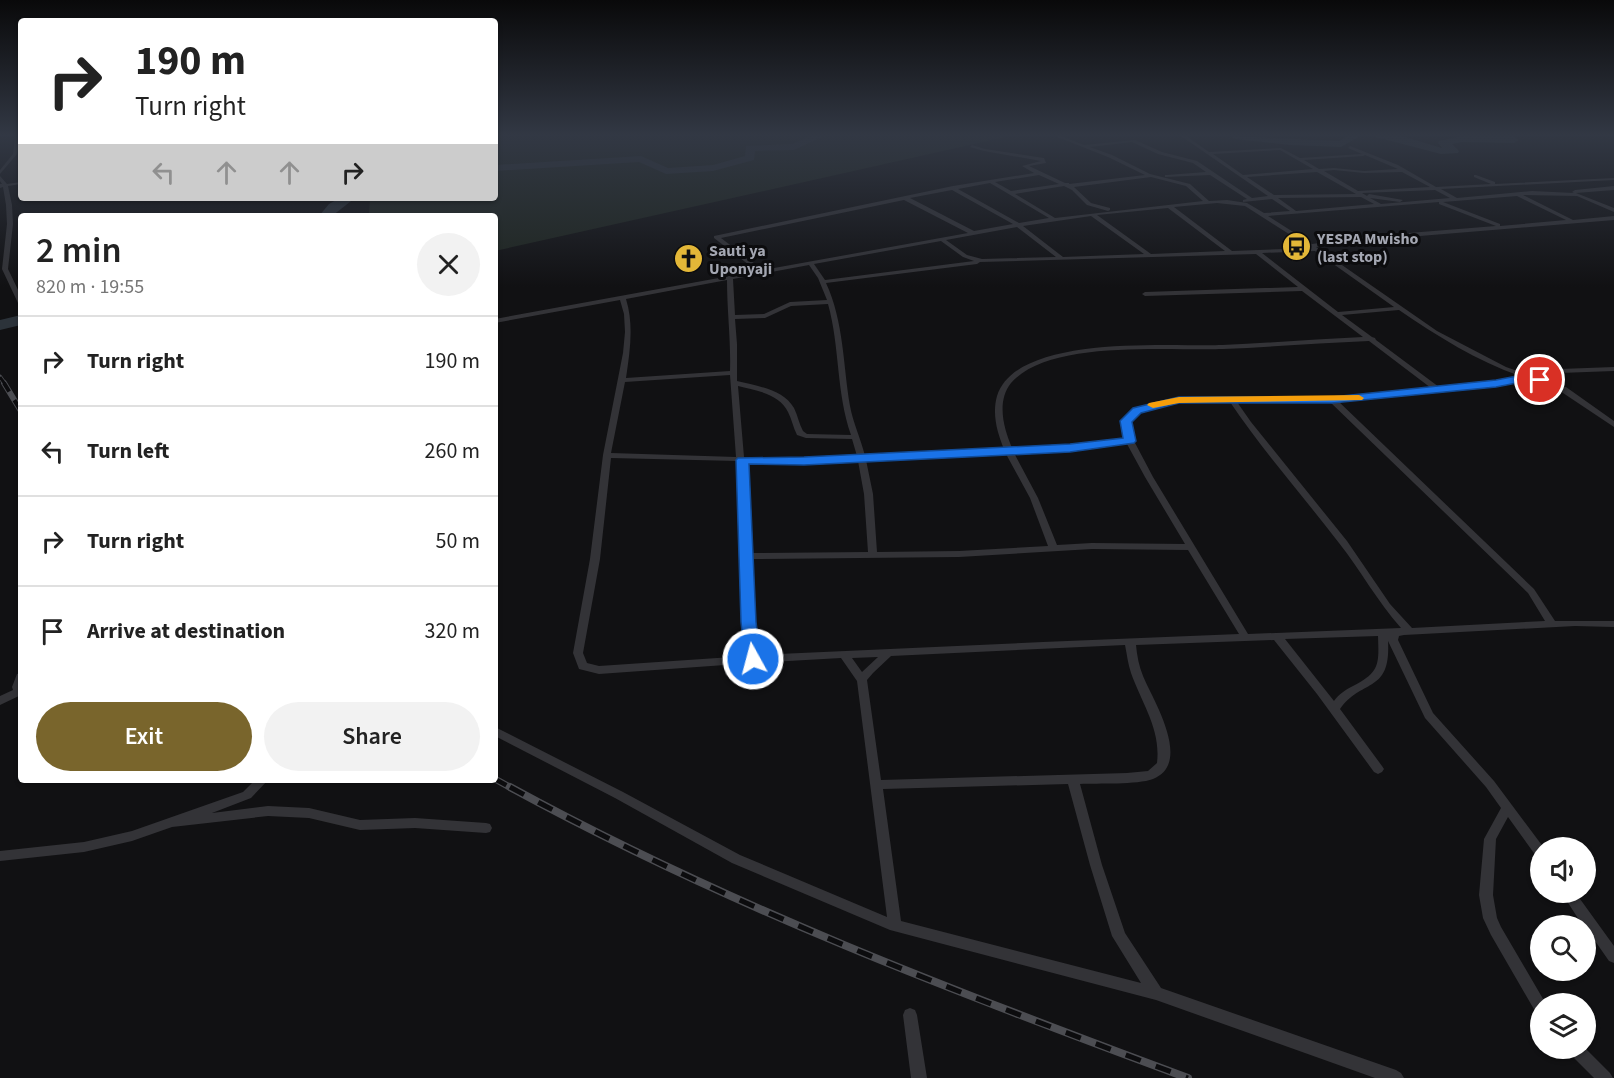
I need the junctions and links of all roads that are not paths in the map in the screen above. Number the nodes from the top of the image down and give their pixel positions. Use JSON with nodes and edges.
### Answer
{"nodes":[{"id":1,"x":2,"y":186,"type":"edge"},
{"id":2,"x":962,"y":186,"type":"edge"},
{"id":3,"x":999,"y":186,"type":"edge"},
{"id":4,"x":1059,"y":186,"type":"edge"},
{"id":5,"x":1069,"y":186,"type":"edge"},
{"id":6,"x":1190,"y":186,"type":"edge"},
{"id":7,"x":1231,"y":186,"type":"edge"},
{"id":8,"x":1258,"y":186,"type":"edge"},
{"id":9,"x":1347,"y":186,"type":"edge"},
{"id":10,"x":1455,"y":186,"type":"edge"},
{"id":11,"x":1499,"y":186,"type":"edge"},
{"id":12,"x":1434,"y":187,"type":"junction"},
{"id":13,"x":953,"y":188,"type":"junction"},
{"id":14,"x":1614,"y":188,"type":"edge"},
{"id":15,"x":1010,"y":193,"type":"junction"},
{"id":16,"x":1361,"y":194,"type":"junction"},
{"id":17,"x":1516,"y":194,"type":"junction"},
{"id":18,"x":1562,"y":194,"type":"junction"},
{"id":19,"x":1274,"y":197,"type":"junction"},
{"id":20,"x":905,"y":198,"type":"junction"},
{"id":21,"x":1250,"y":199,"type":"junction"},
{"id":22,"x":1457,"y":200,"type":"junction"},
{"id":23,"x":1439,"y":201,"type":"junction"},
{"id":24,"x":1209,"y":203,"type":"junction"},
{"id":25,"x":1239,"y":203,"type":"junction"},
{"id":26,"x":1420,"y":203,"type":"junction"},
{"id":27,"x":1168,"y":206,"type":"junction"},
{"id":28,"x":1381,"y":206,"type":"junction"},
{"id":29,"x":1614,"y":210,"type":"edge"},
{"id":30,"x":1119,"y":211,"type":"junction"},
{"id":31,"x":1296,"y":213,"type":"junction"},
{"id":32,"x":1092,"y":214,"type":"junction"},
{"id":33,"x":1264,"y":215,"type":"junction"},
{"id":34,"x":1614,"y":218,"type":"edge"},
{"id":35,"x":1054,"y":219,"type":"junction"},
{"id":36,"x":1572,"y":221,"type":"junction"},
{"id":37,"x":1018,"y":225,"type":"junction"},
{"id":38,"x":1503,"y":227,"type":"junction"},
{"id":39,"x":973,"y":233,"type":"junction"},
{"id":40,"x":942,"y":240,"type":"junction"},
{"id":41,"x":1313,"y":248,"type":"junction"},
{"id":42,"x":1230,"y":252,"type":"junction"},
{"id":43,"x":1257,"y":252,"type":"junction"},
{"id":44,"x":1148,"y":254,"type":"junction"},
{"id":45,"x":1063,"y":259,"type":"junction"},
{"id":46,"x":982,"y":261,"type":"junction"},
{"id":47,"x":811,"y":264,"type":"junction"},
{"id":48,"x":761,"y":272,"type":"junction"},
{"id":49,"x":730,"y":277,"type":"junction"},
{"id":50,"x":824,"y":282,"type":"junction"},
{"id":51,"x":1305,"y":289,"type":"junction"},
{"id":52,"x":1145,"y":294,"type":"dead end"},
{"id":53,"x":18,"y":297,"type":"edge"},
{"id":54,"x":623,"y":298,"type":"junction"},
{"id":55,"x":831,"y":302,"type":"junction"},
{"id":56,"x":1401,"y":308,"type":"junction"},
{"id":57,"x":1336,"y":314,"type":"junction"},
{"id":58,"x":732,"y":317,"type":"junction"},
{"id":59,"x":498,"y":320,"type":"edge"},
{"id":60,"x":1373,"y":339,"type":"junction"},
{"id":61,"x":1614,"y":369,"type":"edge"},
{"id":62,"x":1563,"y":371,"type":"junction"},
{"id":63,"x":734,"y":372,"type":"junction"},
{"id":64,"x":1527,"y":377,"type":"junction"},
{"id":65,"x":622,"y":380,"type":"junction"},
{"id":66,"x":735,"y":383,"type":"junction"},
{"id":67,"x":1563,"y":389,"type":"junction"},
{"id":68,"x":1439,"y":390,"type":"junction"},
{"id":69,"x":1232,"y":399,"type":"junction"},
{"id":70,"x":1332,"y":400,"type":"junction"},
{"id":71,"x":1614,"y":425,"type":"edge"},
{"id":72,"x":853,"y":437,"type":"junction"},
{"id":73,"x":1130,"y":441,"type":"junction"},
{"id":74,"x":1008,"y":450,"type":"junction"},
{"id":75,"x":607,"y":455,"type":"junction"},
{"id":76,"x":862,"y":458,"type":"junction"},
{"id":77,"x":742,"y":460,"type":"junction"},
{"id":78,"x":1192,"y":547,"type":"junction"},
{"id":79,"x":1054,"y":549,"type":"junction"},
{"id":80,"x":873,"y":555,"type":"junction"},
{"id":81,"x":745,"y":556,"type":"junction"},
{"id":82,"x":1552,"y":624,"type":"junction"},
{"id":83,"x":1614,"y":624,"type":"edge"},
{"id":84,"x":1408,"y":630,"type":"junction"},
{"id":85,"x":1383,"y":632,"type":"junction"},
{"id":86,"x":1276,"y":635,"type":"junction"},
{"id":87,"x":1246,"y":638,"type":"junction"},
{"id":88,"x":1130,"y":642,"type":"junction"},
{"id":89,"x":888,"y":653,"type":"junction"},
{"id":90,"x":845,"y":656,"type":"junction"},
{"id":91,"x":753,"y":659,"type":"junction"},
{"id":92,"x":862,"y":680,"type":"junction"},
{"id":93,"x":18,"y":692,"type":"edge"},
{"id":94,"x":0,"y":700,"type":"edge"},
{"id":95,"x":1335,"y":710,"type":"junction"},
{"id":96,"x":498,"y":733,"type":"edge"},
{"id":97,"x":1378,"y":769,"type":"dead end"},
{"id":98,"x":1073,"y":781,"type":"junction"},
{"id":99,"x":259,"y":783,"type":"edge"},
{"id":100,"x":876,"y":785,"type":"junction"},
{"id":101,"x":1507,"y":807,"type":"junction"},
{"id":102,"x":172,"y":822,"type":"junction"},
{"id":103,"x":486,"y":828,"type":"dead end"},
{"id":104,"x":1530,"y":838,"type":"edge"},
{"id":105,"x":0,"y":856,"type":"edge"},
{"id":106,"x":1575,"y":903,"type":"edge"},
{"id":107,"x":896,"y":926,"type":"junction"},
{"id":108,"x":1614,"y":957,"type":"edge"},
{"id":109,"x":1156,"y":993,"type":"junction"},
{"id":110,"x":1532,"y":993,"type":"edge"},
{"id":111,"x":910,"y":1015,"type":"dead end"},
{"id":112,"x":1585,"y":1059,"type":"edge"},
{"id":113,"x":919,"y":1078,"type":"edge"},
{"id":114,"x":1396,"y":1078,"type":"edge"},
{"id":115,"x":1605,"y":1078,"type":"edge"}],
"edges":[{"from":1,"to":53,"type":"street"},
{"from":2,"to":13,"type":"street"},
{"from":3,"to":15,"type":"street"},
{"from":4,"to":15,"type":"street"},
{"from":5,"to":30,"type":"street"},
{"from":6,"to":24,"type":"street"},
{"from":7,"to":21,"type":"street"},
{"from":8,"to":19,"type":"street"},
{"from":9,"to":16,"type":"street"},
{"from":10,"to":12,"type":"street"},
{"from":11,"to":17,"type":"street"},
{"from":12,"to":16,"type":"street"},
{"from":12,"to":22,"type":"street"},
{"from":13,"to":20,"type":"street"},
{"from":13,"to":37,"type":"street"},
{"from":14,"to":18,"type":"street"},
{"from":15,"to":35,"type":"street"},
{"from":16,"to":19,"type":"street"},
{"from":16,"to":26,"type":"street"},
{"from":16,"to":28,"type":"street"},
{"from":17,"to":18,"type":"street"},
{"from":17,"to":22,"type":"street"},
{"from":17,"to":36,"type":"street"},
{"from":18,"to":29,"type":"street"},
{"from":19,"to":21,"type":"street"},
{"from":19,"to":31,"type":"street"},
{"from":20,"to":39,"type":"street"},
{"from":20,"to":48,"type":"street"},
{"from":21,"to":25,"type":"street"},
{"from":22,"to":23,"type":"street"},
{"from":23,"to":26,"type":"street"},
{"from":23,"to":38,"type":"street"},
{"from":24,"to":25,"type":"street"},
{"from":24,"to":27,"type":"street"},
{"from":25,"to":33,"type":"street"},
{"from":26,"to":28,"type":"street"},
{"from":27,"to":30,"type":"street"},
{"from":27,"to":42,"type":"street"},
{"from":28,"to":31,"type":"street"},
{"from":30,"to":32,"type":"street"},
{"from":31,"to":33,"type":"street"},
{"from":32,"to":35,"type":"street"},
{"from":32,"to":44,"type":"street"},
{"from":33,"to":41,"type":"street"},
{"from":34,"to":36,"type":"street"},
{"from":35,"to":37,"type":"street"},
{"from":36,"to":38,"type":"street"},
{"from":37,"to":39,"type":"street"},
{"from":37,"to":45,"type":"street"},
{"from":38,"to":41,"type":"street"},
{"from":39,"to":40,"type":"street"},
{"from":40,"to":46,"type":"street"},
{"from":40,"to":47,"type":"street"},
{"from":41,"to":43,"type":"street"},
{"from":41,"to":56,"type":"street"},
{"from":42,"to":43,"type":"street"},
{"from":42,"to":44,"type":"street"},
{"from":43,"to":51,"type":"street"},
{"from":44,"to":45,"type":"street"},
{"from":45,"to":46,"type":"street"},
{"from":46,"to":50,"type":"street"},
{"from":47,"to":48,"type":"street"},
{"from":47,"to":50,"type":"street"},
{"from":48,"to":49,"type":"street"},
{"from":49,"to":54,"type":"street"},
{"from":49,"to":58,"type":"street"},
{"from":50,"to":55,"type":"street"},
{"from":51,"to":52,"type":"street"},
{"from":51,"to":57,"type":"street"},
{"from":54,"to":59,"type":"street"},
{"from":54,"to":65,"type":"street"},
{"from":55,"to":58,"type":"street"},
{"from":55,"to":72,"type":"street"},
{"from":56,"to":57,"type":"street"},
{"from":56,"to":64,"type":"street"},
{"from":57,"to":60,"type":"street"},
{"from":58,"to":63,"type":"street"},
{"from":60,"to":68,"type":"street"},
{"from":60,"to":74,"type":"street"},
{"from":61,"to":62,"type":"street"},
{"from":62,"to":64,"type":"street"},
{"from":62,"to":67,"type":"street"},
{"from":63,"to":65,"type":"street"},
{"from":63,"to":66,"type":"street"},
{"from":64,"to":67,"type":"street"},
{"from":64,"to":68,"type":"street"},
{"from":65,"to":75,"type":"street"},
{"from":66,"to":72,"type":"street"},
{"from":66,"to":77,"type":"street"},
{"from":67,"to":71,"type":"street"},
{"from":68,"to":70,"type":"street"},
{"from":69,"to":70,"type":"street"},
{"from":69,"to":73,"type":"street"},
{"from":69,"to":84,"type":"street"},
{"from":70,"to":82,"type":"street"},
{"from":72,"to":76,"type":"street"},
{"from":73,"to":74,"type":"street"},
{"from":73,"to":78,"type":"street"},
{"from":74,"to":76,"type":"street"},
{"from":74,"to":79,"type":"street"},
{"from":75,"to":77,"type":"street"},
{"from":75,"to":91,"type":"street"},
{"from":76,"to":77,"type":"street"},
{"from":76,"to":80,"type":"street"},
{"from":77,"to":81,"type":"street"},
{"from":78,"to":79,"type":"street"},
{"from":78,"to":87,"type":"street"},
{"from":79,"to":80,"type":"street"},
{"from":80,"to":81,"type":"street"},
{"from":81,"to":91,"type":"street"},
{"from":82,"to":83,"type":"street"},
{"from":82,"to":84,"type":"street"},
{"from":84,"to":85,"type":"street"},
{"from":84,"to":101,"type":"street"},
{"from":85,"to":86,"type":"street"},
{"from":85,"to":95,"type":"street"},
{"from":86,"to":87,"type":"street"},
{"from":86,"to":95,"type":"street"},
{"from":87,"to":88,"type":"street"},
{"from":88,"to":89,"type":"street"},
{"from":88,"to":98,"type":"street"},
{"from":89,"to":90,"type":"street"},
{"from":89,"to":92,"type":"street"},
{"from":90,"to":91,"type":"street"},
{"from":90,"to":92,"type":"street"},
{"from":92,"to":100,"type":"street"},
{"from":93,"to":94,"type":"street"},
{"from":95,"to":97,"type":"street"},
{"from":96,"to":107,"type":"street"},
{"from":98,"to":100,"type":"street"},
{"from":98,"to":109,"type":"street"},
{"from":99,"to":102,"type":"street"},
{"from":100,"to":107,"type":"street"},
{"from":101,"to":104,"type":"street"},
{"from":101,"to":110,"type":"street"},
{"from":102,"to":103,"type":"street"},
{"from":102,"to":105,"type":"street"},
{"from":106,"to":108,"type":"street"},
{"from":107,"to":109,"type":"street"},
{"from":109,"to":114,"type":"street"},
{"from":111,"to":113,"type":"street"},
{"from":112,"to":115,"type":"street"}]}
